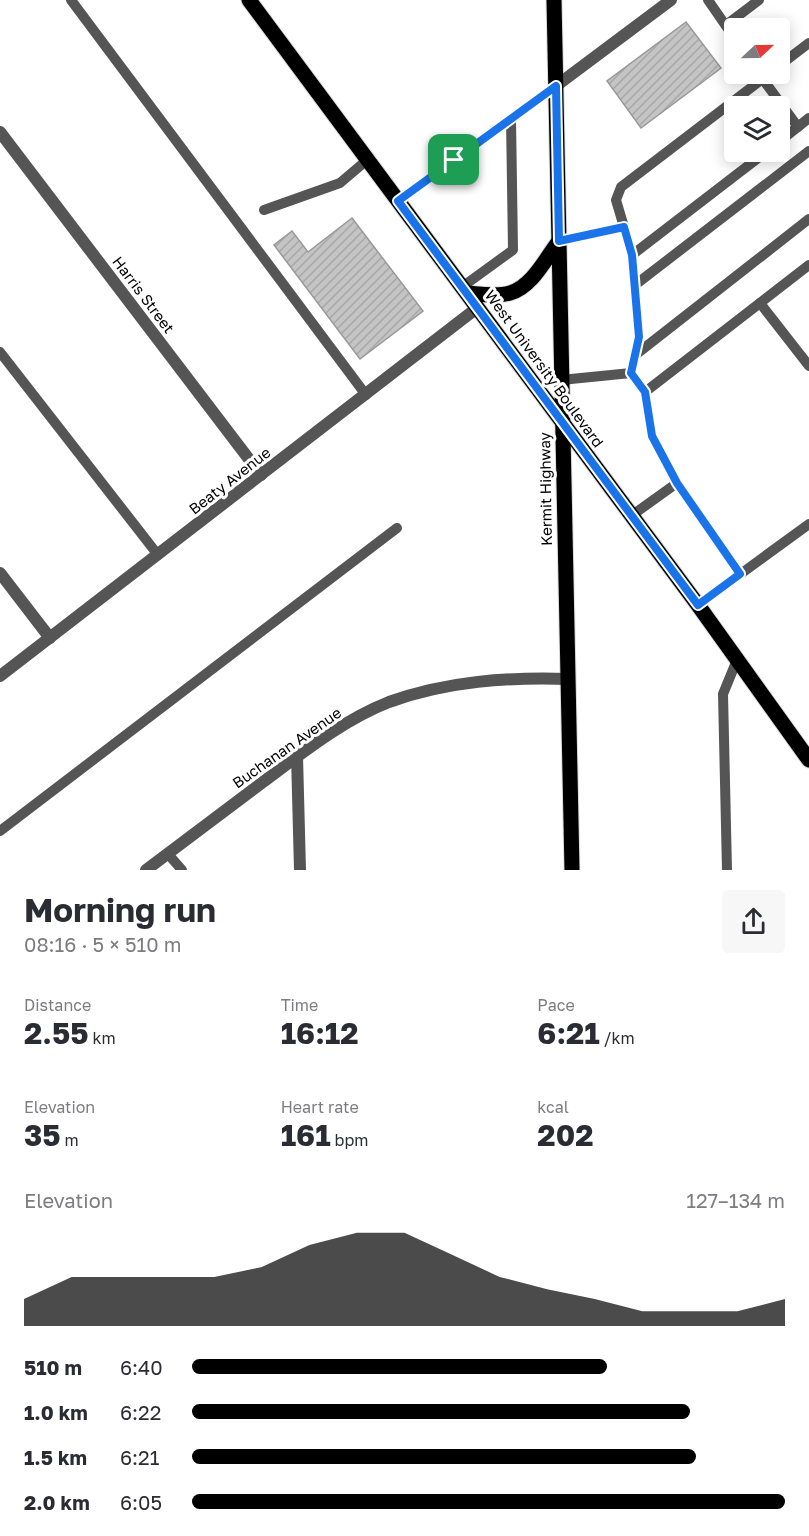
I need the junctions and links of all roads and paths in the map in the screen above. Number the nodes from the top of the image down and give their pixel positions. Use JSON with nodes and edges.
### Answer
{"nodes":[{"id":1,"x":71,"y":0,"type":"edge"},
{"id":2,"x":249,"y":0,"type":"edge"},
{"id":3,"x":554,"y":0,"type":"edge"},
{"id":4,"x":671,"y":0,"type":"edge"},
{"id":5,"x":708,"y":0,"type":"edge"},
{"id":6,"x":759,"y":0,"type":"edge"},
{"id":7,"x":736,"y":18,"type":"edge"},
{"id":8,"x":724,"y":23,"type":"edge"},
{"id":9,"x":809,"y":43,"type":"edge"},
{"id":10,"x":790,"y":57,"type":"edge"},
{"id":11,"x":752,"y":84,"type":"edge"},
{"id":12,"x":769,"y":84,"type":"edge"},
{"id":13,"x":556,"y":86,"type":"junction"},
{"id":14,"x":511,"y":118,"type":"junction"},
{"id":15,"x":809,"y":118,"type":"edge"},
{"id":16,"x":798,"y":127,"type":"junction"},
{"id":17,"x":0,"y":132,"type":"edge"},
{"id":18,"x":790,"y":133,"type":"edge"},
{"id":19,"x":809,"y":150,"type":"edge"},
{"id":20,"x":367,"y":160,"type":"junction"},
{"id":21,"x":753,"y":162,"type":"edge"},
{"id":22,"x":398,"y":201,"type":"junction"},
{"id":23,"x":264,"y":210,"type":"dead end"},
{"id":24,"x":809,"y":219,"type":"edge"},
{"id":25,"x":624,"y":227,"type":"junction"},
{"id":26,"x":559,"y":241,"type":"junction"},
{"id":27,"x":632,"y":255,"type":"junction"},
{"id":28,"x":809,"y":265,"type":"edge"},
{"id":29,"x":635,"y":285,"type":"junction"},
{"id":30,"x":464,"y":290,"type":"junction"},
{"id":31,"x":760,"y":303,"type":"junction"},
{"id":32,"x":477,"y":308,"type":"junction"},
{"id":33,"x":0,"y":352,"type":"edge"},
{"id":34,"x":634,"y":356,"type":"junction"},
{"id":35,"x":809,"y":366,"type":"edge"},
{"id":36,"x":631,"y":373,"type":"junction"},
{"id":37,"x":561,"y":380,"type":"junction"},
{"id":38,"x":645,"y":392,"type":"junction"},
{"id":39,"x":366,"y":395,"type":"junction"},
{"id":40,"x":562,"y":424,"type":"junction"},
{"id":41,"x":261,"y":475,"type":"junction"},
{"id":42,"x":677,"y":483,"type":"junction"},
{"id":43,"x":631,"y":516,"type":"junction"},
{"id":44,"x":809,"y":524,"type":"edge"},
{"id":45,"x":397,"y":528,"type":"dead end"},
{"id":46,"x":158,"y":555,"type":"junction"},
{"id":47,"x":0,"y":573,"type":"edge"},
{"id":48,"x":740,"y":574,"type":"junction"},
{"id":49,"x":698,"y":605,"type":"junction"},
{"id":50,"x":50,"y":638,"type":"junction"},
{"id":51,"x":737,"y":660,"type":"junction"},
{"id":52,"x":0,"y":676,"type":"edge"},
{"id":53,"x":569,"y":679,"type":"junction"},
{"id":54,"x":807,"y":753,"type":"edge"},
{"id":55,"x":297,"y":756,"type":"junction"},
{"id":56,"x":0,"y":831,"type":"edge"},
{"id":57,"x":168,"y":854,"type":"junction"},
{"id":58,"x":146,"y":870,"type":"edge"},
{"id":59,"x":182,"y":870,"type":"edge"},
{"id":60,"x":300,"y":870,"type":"edge"},
{"id":61,"x":572,"y":870,"type":"edge"},
{"id":62,"x":727,"y":870,"type":"edge"}],
"edges":[{"from":1,"to":39,"type":"lane"},
{"from":2,"to":20,"type":"main road","name":"West University Boulevard"},
{"from":3,"to":13,"type":"main road","name":"Kermit Highway"},
{"from":4,"to":13,"type":"street"},
{"from":5,"to":8,"type":"lane"},
{"from":6,"to":7,"type":"lane"},
{"from":9,"to":10,"type":"lane"},
{"from":11,"to":25,"type":"lane"},
{"from":12,"to":16,"type":"lane"},
{"from":13,"to":14,"type":"lane"},
{"from":13,"to":26,"type":"main road","name":"Kermit Highway"},
{"from":14,"to":22,"type":"lane"},
{"from":14,"to":30,"type":"lane"},
{"from":15,"to":16,"type":"lane"},
{"from":16,"to":18,"type":"lane"},
{"from":17,"to":41,"type":"street","name":"Harris Street"},
{"from":19,"to":29,"type":"lane"},
{"from":20,"to":22,"type":"main road","name":"West University Boulevard"},
{"from":20,"to":23,"type":"lane"},
{"from":21,"to":27,"type":"lane"},
{"from":22,"to":30,"type":"main road","name":"West University Boulevard"},
{"from":24,"to":34,"type":"lane"},
{"from":25,"to":26,"type":"lane"},
{"from":25,"to":27,"type":"lane"},
{"from":26,"to":30,"type":"main road"},
{"from":26,"to":37,"type":"main road","name":"Kermit Highway"},
{"from":27,"to":29,"type":"lane"},
{"from":28,"to":31,"type":"lane"},
{"from":29,"to":34,"type":"lane"},
{"from":30,"to":32,"type":"main road","name":"West University Boulevard"},
{"from":31,"to":35,"type":"lane"},
{"from":31,"to":38,"type":"lane"},
{"from":32,"to":39,"type":"street","name":"Beaty Avenue"},
{"from":32,"to":40,"type":"main road","name":"West University Boulevard"},
{"from":33,"to":46,"type":"lane"},
{"from":34,"to":36,"type":"lane"},
{"from":36,"to":37,"type":"lane"},
{"from":36,"to":38,"type":"lane"},
{"from":37,"to":40,"type":"main road","name":"Kermit Highway"},
{"from":38,"to":42,"type":"lane"},
{"from":39,"to":41,"type":"street","name":"Beaty Avenue"},
{"from":40,"to":43,"type":"main road","name":"West University Boulevard"},
{"from":40,"to":53,"type":"main road","name":"Kermit Highway"},
{"from":41,"to":46,"type":"street","name":"Beaty Avenue"},
{"from":42,"to":43,"type":"lane"},
{"from":42,"to":48,"type":"lane"},
{"from":43,"to":49,"type":"main road","name":"West University Boulevard"},
{"from":44,"to":48,"type":"lane"},
{"from":45,"to":56,"type":"lane"},
{"from":46,"to":50,"type":"street","name":"Beaty Avenue"},
{"from":47,"to":50,"type":"street"},
{"from":48,"to":49,"type":"lane"},
{"from":49,"to":51,"type":"main road","name":"West University Boulevard"},
{"from":50,"to":52,"type":"street","name":"Beaty Avenue"},
{"from":51,"to":54,"type":"main road","name":"West University Boulevard"},
{"from":51,"to":62,"type":"lane"},
{"from":53,"to":55,"type":"street","name":"Buchanan Avenue"},
{"from":53,"to":61,"type":"main road","name":"Kermit Highway"},
{"from":55,"to":57,"type":"street","name":"Buchanan Avenue"},
{"from":55,"to":60,"type":"street"},
{"from":57,"to":58,"type":"street","name":"Buchanan Avenue"},
{"from":57,"to":59,"type":"lane"}]}
